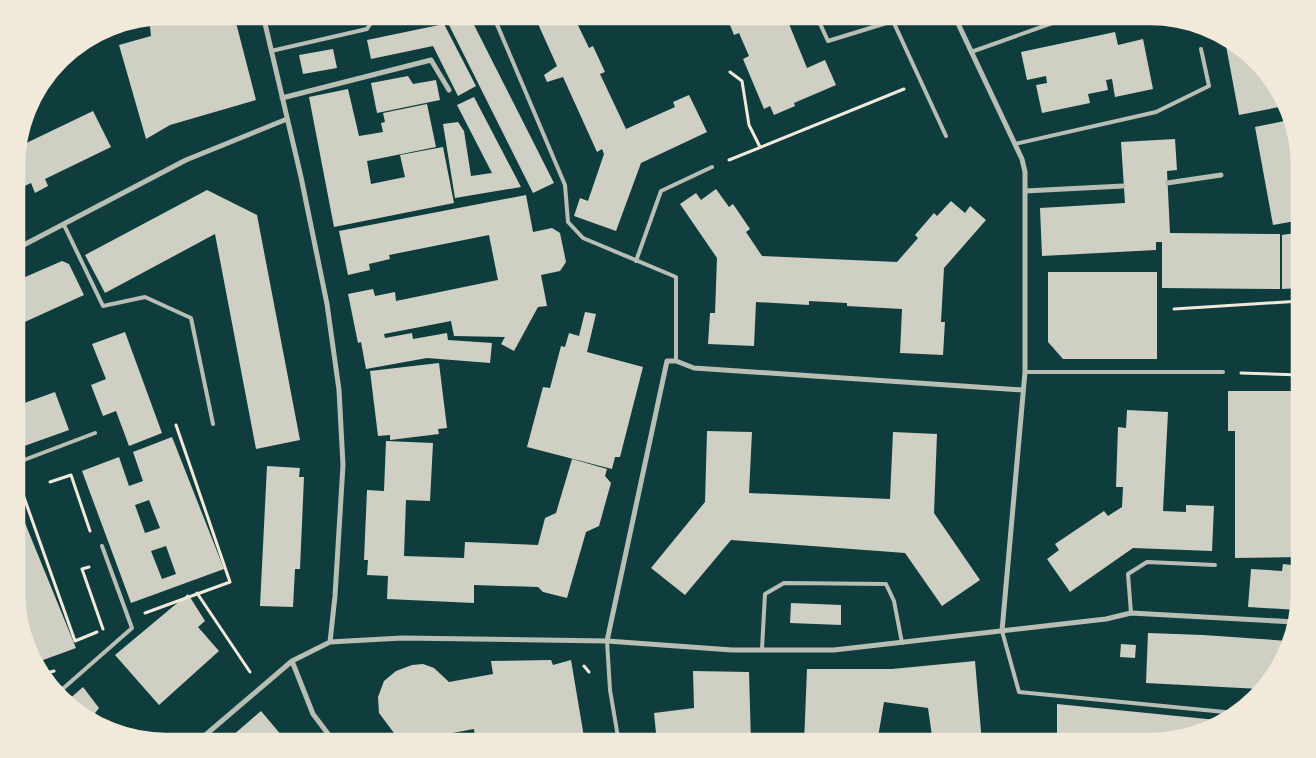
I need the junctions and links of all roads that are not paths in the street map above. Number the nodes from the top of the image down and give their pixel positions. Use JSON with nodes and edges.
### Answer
{"nodes":[{"id":1,"x":265,"y":24,"type":"edge"},
{"id":2,"x":370,"y":24,"type":"edge"},
{"id":3,"x":497,"y":24,"type":"edge"},
{"id":4,"x":820,"y":24,"type":"edge"},
{"id":5,"x":881,"y":24,"type":"edge"},
{"id":6,"x":895,"y":24,"type":"edge"},
{"id":7,"x":958,"y":24,"type":"edge"},
{"id":8,"x":1050,"y":24,"type":"edge"},
{"id":9,"x":1201,"y":50,"type":"dead end"},
{"id":10,"x":271,"y":51,"type":"junction"},
{"id":11,"x":971,"y":52,"type":"junction"},
{"id":12,"x":448,"y":90,"type":"dead end"},
{"id":13,"x":282,"y":98,"type":"junction"},
{"id":14,"x":287,"y":120,"type":"junction"},
{"id":15,"x":946,"y":136,"type":"dead end"},
{"id":16,"x":1015,"y":144,"type":"junction"},
{"id":17,"x":712,"y":167,"type":"road end"},
{"id":18,"x":1220,"y":175,"type":"dead end"},
{"id":19,"x":1167,"y":183,"type":"dead end"},
{"id":20,"x":1123,"y":186,"type":"dead end"},
{"id":21,"x":1025,"y":191,"type":"junction"},
{"id":22,"x":64,"y":225,"type":"junction"},
{"id":23,"x":24,"y":245,"type":"edge"},
{"id":24,"x":636,"y":261,"type":"junction"},
{"id":25,"x":676,"y":361,"type":"junction"},
{"id":26,"x":1025,"y":372,"type":"junction"},
{"id":27,"x":1223,"y":372,"type":"road end"},
{"id":28,"x":1023,"y":390,"type":"junction"},
{"id":29,"x":212,"y":424,"type":"dead end"},
{"id":30,"x":95,"y":433,"type":"dead end"},
{"id":31,"x":24,"y":460,"type":"edge"},
{"id":32,"x":102,"y":546,"type":"dead end"},
{"id":33,"x":1215,"y":565,"type":"dead end"},
{"id":34,"x":1131,"y":613,"type":"junction"},
{"id":35,"x":1289,"y":622,"type":"edge"},
{"id":36,"x":1002,"y":631,"type":"junction"},
{"id":37,"x":608,"y":641,"type":"junction"},
{"id":38,"x":330,"y":642,"type":"junction"},
{"id":39,"x":902,"y":643,"type":"junction"},
{"id":40,"x":762,"y":649,"type":"junction"},
{"id":41,"x":292,"y":661,"type":"junction"},
{"id":42,"x":62,"y":689,"type":"edge"},
{"id":43,"x":1226,"y":712,"type":"edge"},
{"id":44,"x":206,"y":734,"type":"edge"},
{"id":45,"x":329,"y":734,"type":"edge"},
{"id":46,"x":617,"y":734,"type":"edge"}],
"edges":[{"from":1,"to":10,"type":"street"},
{"from":2,"to":10,"type":"lane"},
{"from":3,"to":24,"type":"lane"},
{"from":4,"to":5,"type":"lane"},
{"from":6,"to":15,"type":"lane"},
{"from":7,"to":11,"type":"street"},
{"from":8,"to":11,"type":"lane"},
{"from":9,"to":16,"type":"lane"},
{"from":10,"to":13,"type":"street"},
{"from":11,"to":16,"type":"street"},
{"from":12,"to":13,"type":"street"},
{"from":13,"to":14,"type":"street"},
{"from":14,"to":22,"type":"street"},
{"from":14,"to":38,"type":"street"},
{"from":16,"to":21,"type":"street"},
{"from":17,"to":24,"type":"lane"},
{"from":18,"to":19,"type":"street"},
{"from":20,"to":21,"type":"street"},
{"from":21,"to":26,"type":"street"},
{"from":22,"to":23,"type":"street"},
{"from":22,"to":29,"type":"lane"},
{"from":24,"to":25,"type":"lane"},
{"from":25,"to":28,"type":"street"},
{"from":25,"to":37,"type":"street"},
{"from":26,"to":27,"type":"lane"},
{"from":26,"to":28,"type":"street"},
{"from":28,"to":36,"type":"street"},
{"from":30,"to":31,"type":"lane"},
{"from":32,"to":42,"type":"lane"},
{"from":33,"to":34,"type":"lane"},
{"from":34,"to":35,"type":"street"},
{"from":34,"to":36,"type":"street"},
{"from":36,"to":39,"type":"street"},
{"from":36,"to":43,"type":"lane"},
{"from":37,"to":38,"type":"street"},
{"from":37,"to":40,"type":"street"},
{"from":37,"to":46,"type":"lane"},
{"from":38,"to":41,"type":"street"},
{"from":39,"to":40,"type":"street"},
{"from":39,"to":40,"type":"lane"},
{"from":41,"to":44,"type":"street"},
{"from":41,"to":45,"type":"street"}]}
